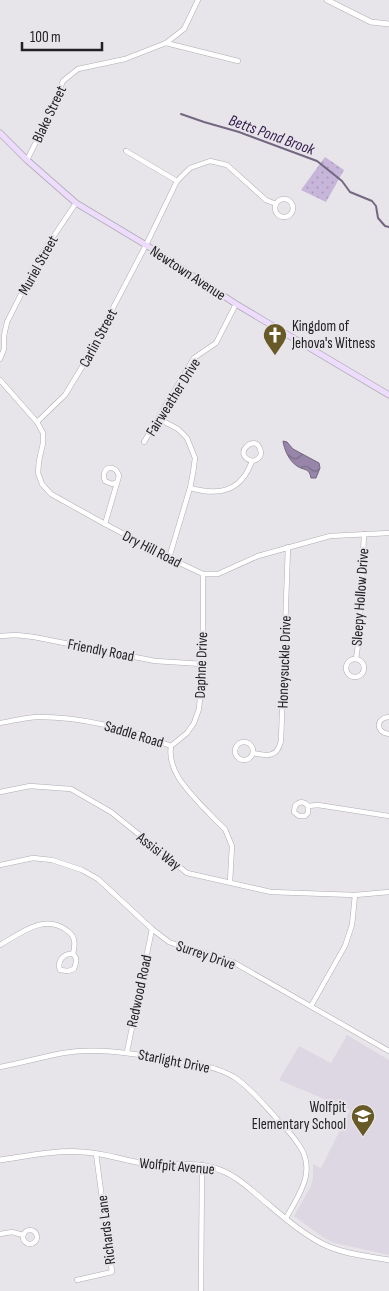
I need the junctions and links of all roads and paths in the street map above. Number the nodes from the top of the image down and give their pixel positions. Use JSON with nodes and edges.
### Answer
{"nodes":[{"id":1,"x":198,"y":0,"type":"edge"},
{"id":2,"x":327,"y":0,"type":"edge"},
{"id":3,"x":389,"y":24,"type":"edge"},
{"id":4,"x":166,"y":43,"type":"junction"},
{"id":5,"x":238,"y":62,"type":"dead end"},
{"id":6,"x":2,"y":137,"type":"edge"},
{"id":7,"x":126,"y":151,"type":"dead end"},
{"id":8,"x":27,"y":160,"type":"junction"},
{"id":9,"x":177,"y":181,"type":"junction"},
{"id":10,"x":76,"y":203,"type":"junction"},
{"id":11,"x":276,"y":204,"type":"junction"},
{"id":12,"x":146,"y":245,"type":"junction"},
{"id":13,"x":236,"y":304,"type":"junction"},
{"id":14,"x":0,"y":359,"type":"edge"},
{"id":15,"x":0,"y":380,"type":"edge"},
{"id":16,"x":4,"y":385,"type":"junction"},
{"id":17,"x":0,"y":390,"type":"edge"},
{"id":18,"x":389,"y":395,"type":"edge"},
{"id":19,"x":159,"y":419,"type":"junction"},
{"id":20,"x":37,"y":422,"type":"junction"},
{"id":21,"x":144,"y":442,"type":"dead end"},
{"id":22,"x":252,"y":461,"type":"junction"},
{"id":23,"x":117,"y":482,"type":"dead end"},
{"id":24,"x":190,"y":488,"type":"junction"},
{"id":25,"x":105,"y":524,"type":"junction"},
{"id":26,"x":389,"y":533,"type":"edge"},
{"id":27,"x":364,"y":534,"type":"junction"},
{"id":28,"x":288,"y":547,"type":"junction"},
{"id":29,"x":169,"y":558,"type":"junction"},
{"id":30,"x":203,"y":574,"type":"junction"},
{"id":31,"x":0,"y":636,"type":"edge"},
{"id":32,"x":356,"y":659,"type":"junction"},
{"id":33,"x":203,"y":664,"type":"junction"},
{"id":34,"x":389,"y":717,"type":"edge"},
{"id":35,"x":0,"y":723,"type":"edge"},
{"id":36,"x":389,"y":734,"type":"edge"},
{"id":37,"x":171,"y":746,"type":"junction"},
{"id":38,"x":253,"y":753,"type":"junction"},
{"id":39,"x":0,"y":792,"type":"edge"},
{"id":40,"x":308,"y":806,"type":"dead end"},
{"id":41,"x":389,"y":816,"type":"edge"},
{"id":42,"x":0,"y":865,"type":"edge"},
{"id":43,"x":230,"y":882,"type":"junction"},
{"id":44,"x":389,"y":892,"type":"edge"},
{"id":45,"x":355,"y":895,"type":"junction"},
{"id":46,"x":152,"y":929,"type":"junction"},
{"id":47,"x":0,"y":945,"type":"edge"},
{"id":48,"x":73,"y":954,"type":"junction"},
{"id":49,"x":311,"y":1006,"type":"junction"},
{"id":50,"x":389,"y":1051,"type":"edge"},
{"id":51,"x":127,"y":1052,"type":"junction"},
{"id":52,"x":0,"y":1067,"type":"edge"},
{"id":53,"x":96,"y":1154,"type":"junction"},
{"id":54,"x":0,"y":1160,"type":"edge"},
{"id":55,"x":202,"y":1165,"type":"junction"},
{"id":56,"x":286,"y":1218,"type":"junction"},
{"id":57,"x":0,"y":1234,"type":"edge"},
{"id":58,"x":23,"y":1236,"type":"dead end"},
{"id":59,"x":389,"y":1260,"type":"edge"},
{"id":60,"x":77,"y":1280,"type":"dead end"},
{"id":61,"x":201,"y":1291,"type":"edge"}],
"edges":[{"from":1,"to":4,"type":"street","name":"Blake Street"},
{"from":2,"to":3,"type":"street"},
{"from":4,"to":5,"type":"street"},
{"from":4,"to":8,"type":"street","name":"Blake Street"},
{"from":6,"to":8,"type":"main road","name":"Newtown Avenue"},
{"from":7,"to":9,"type":"street"},
{"from":8,"to":10,"type":"main road","name":"Newtown Avenue"},
{"from":9,"to":11,"type":"street"},
{"from":9,"to":12,"type":"street","name":"Carlin Street"},
{"from":10,"to":12,"type":"main road","name":"Newtown Avenue"},
{"from":10,"to":14,"type":"street","name":"Muriel Street"},
{"from":11,"to":11,"type":"street"},
{"from":12,"to":13,"type":"main road","name":"Newtown Avenue"},
{"from":12,"to":20,"type":"street","name":"Carlin Street"},
{"from":13,"to":18,"type":"main road","name":"Newtown Avenue"},
{"from":13,"to":19,"type":"street","name":"Fairweather Drive"},
{"from":15,"to":16,"type":"street"},
{"from":16,"to":17,"type":"street"},
{"from":16,"to":20,"type":"street"},
{"from":19,"to":21,"type":"street","name":"Fairweather Drive"},
{"from":19,"to":24,"type":"street"},
{"from":20,"to":25,"type":"street","name":"Dry Hill Road"},
{"from":22,"to":22,"type":"street"},
{"from":22,"to":24,"type":"street"},
{"from":23,"to":25,"type":"street"},
{"from":24,"to":29,"type":"street"},
{"from":25,"to":29,"type":"street","name":"Dry Hill Road"},
{"from":26,"to":27,"type":"street"},
{"from":27,"to":28,"type":"street"},
{"from":27,"to":32,"type":"street","name":"Sleepy Hollow Drive"},
{"from":28,"to":30,"type":"street"},
{"from":28,"to":38,"type":"street","name":"Honeysuckle Drive"},
{"from":29,"to":30,"type":"street","name":"Dry Hill Road"},
{"from":30,"to":33,"type":"street","name":"Daphne Drive"},
{"from":31,"to":33,"type":"street","name":"Friendly Road"},
{"from":32,"to":32,"type":"street","name":"Sleepy Hollow Drive"},
{"from":33,"to":37,"type":"street","name":"Daphne Drive"},
{"from":34,"to":36,"type":"street"},
{"from":35,"to":37,"type":"street","name":"Saddle Road"},
{"from":37,"to":43,"type":"street","name":"Saddle Road"},
{"from":38,"to":38,"type":"street","name":"Honeysuckle Drive"},
{"from":39,"to":43,"type":"street","name":"Assisi Way"},
{"from":40,"to":41,"type":"street"},
{"from":42,"to":46,"type":"street","name":"Surrey Drive"},
{"from":43,"to":45,"type":"street","name":"Assisi Way"},
{"from":44,"to":45,"type":"street","name":"Assisi Way"},
{"from":45,"to":49,"type":"street"},
{"from":46,"to":49,"type":"street","name":"Surrey Drive"},
{"from":46,"to":51,"type":"street","name":"Redwood Road"},
{"from":47,"to":48,"type":"street"},
{"from":48,"to":48,"type":"street"},
{"from":49,"to":50,"type":"street","name":"Surrey Drive"},
{"from":51,"to":52,"type":"street","name":"Starlight Drive"},
{"from":51,"to":56,"type":"street","name":"Starlight Drive"},
{"from":53,"to":54,"type":"street","name":"Wolfpit Avenue"},
{"from":53,"to":55,"type":"street","name":"Wolfpit Avenue"},
{"from":53,"to":60,"type":"street","name":"Richards Lane"},
{"from":55,"to":56,"type":"street","name":"Wolfpit Avenue"},
{"from":55,"to":61,"type":"street"},
{"from":56,"to":59,"type":"street","name":"Wolfpit Avenue"},
{"from":57,"to":58,"type":"street"}]}
